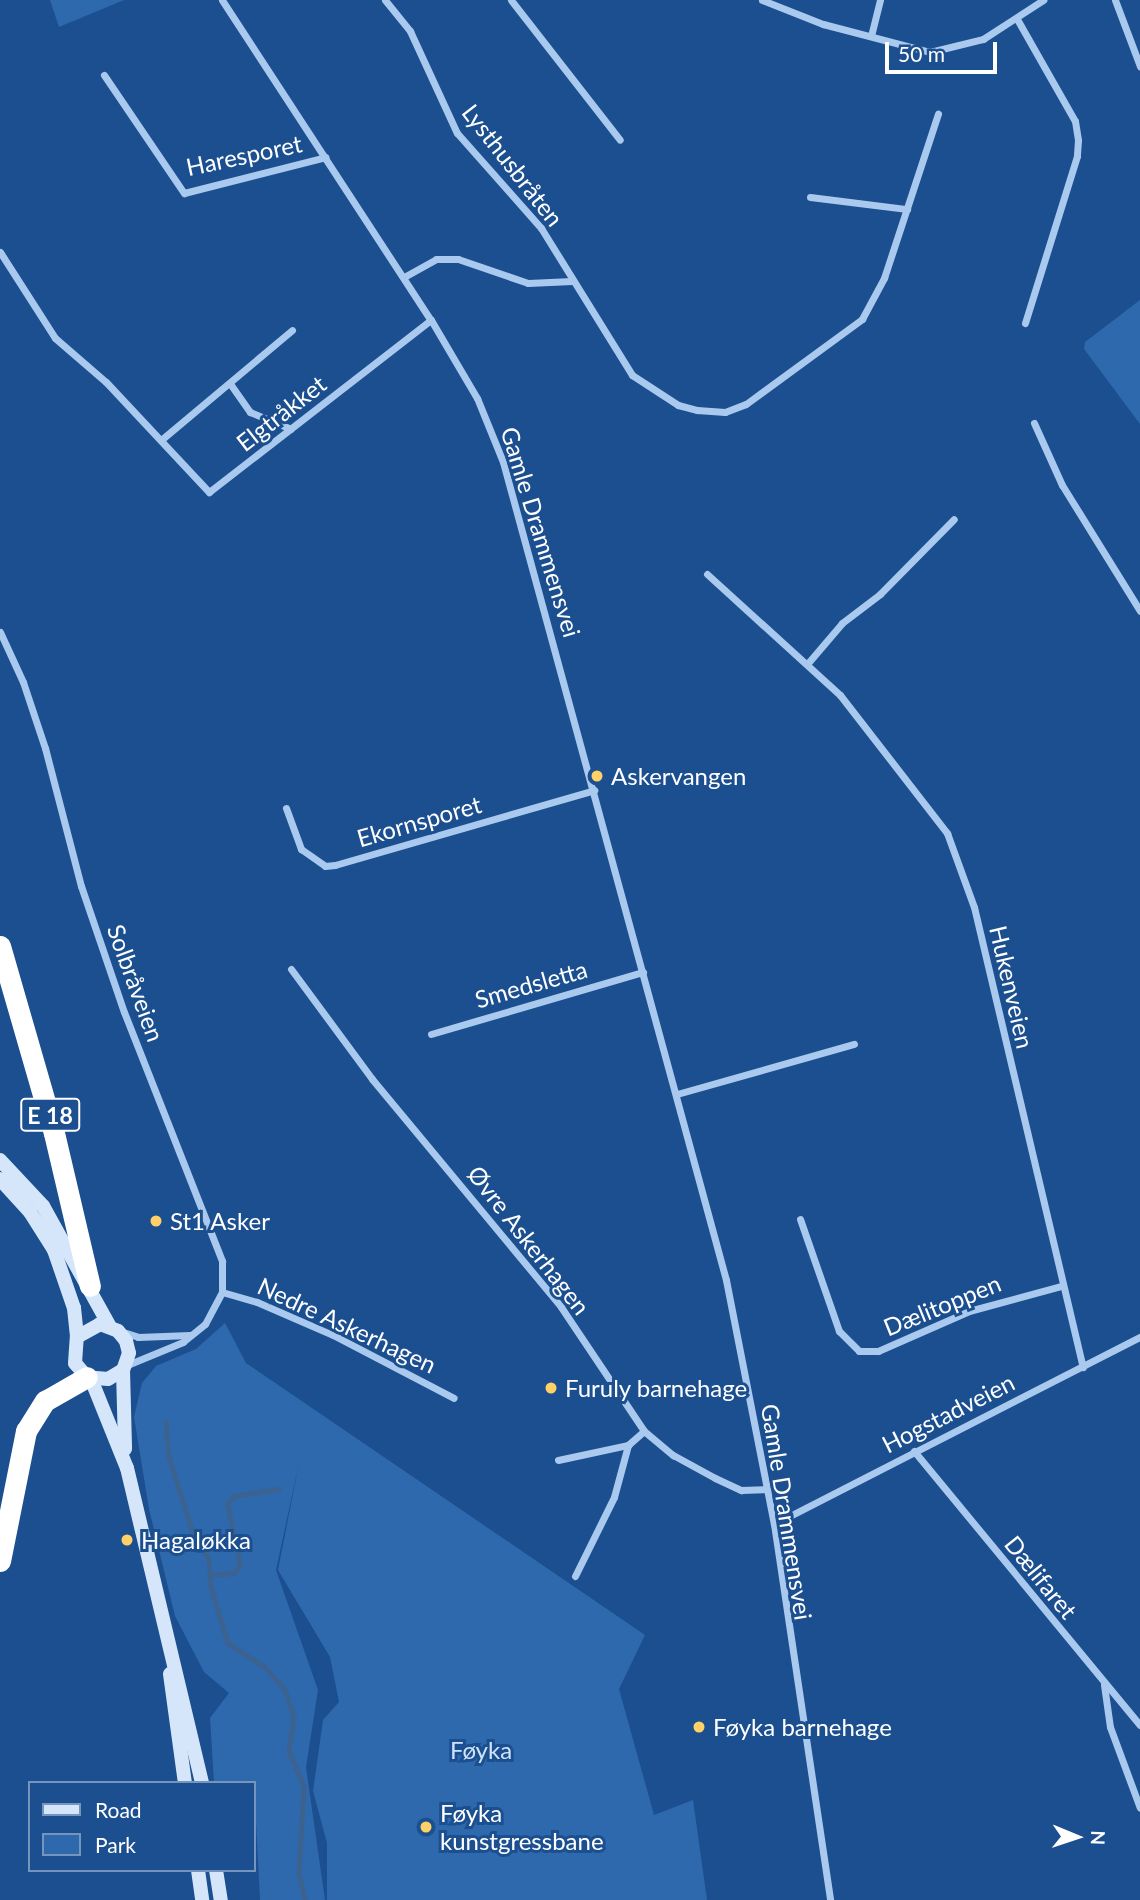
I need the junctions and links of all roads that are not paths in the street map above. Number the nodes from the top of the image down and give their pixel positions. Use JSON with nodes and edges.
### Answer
{"nodes":[{"id":1,"x":222,"y":0,"type":"edge"},
{"id":2,"x":385,"y":0,"type":"edge"},
{"id":3,"x":511,"y":0,"type":"edge"},
{"id":4,"x":762,"y":0,"type":"edge"},
{"id":5,"x":880,"y":0,"type":"edge"},
{"id":6,"x":1043,"y":0,"type":"edge"},
{"id":7,"x":1115,"y":0,"type":"edge"},
{"id":8,"x":1017,"y":19,"type":"junction"},
{"id":9,"x":871,"y":36,"type":"junction"},
{"id":10,"x":1140,"y":66,"type":"edge"},
{"id":11,"x":104,"y":75,"type":"dead end"},
{"id":12,"x":938,"y":114,"type":"dead end"},
{"id":13,"x":620,"y":140,"type":"dead end"},
{"id":14,"x":326,"y":157,"type":"junction"},
{"id":15,"x":810,"y":197,"type":"dead end"},
{"id":16,"x":907,"y":209,"type":"junction"},
{"id":17,"x":0,"y":252,"type":"edge"},
{"id":18,"x":404,"y":276,"type":"junction"},
{"id":19,"x":572,"y":281,"type":"junction"},
{"id":20,"x":431,"y":320,"type":"junction"},
{"id":21,"x":1025,"y":323,"type":"dead end"},
{"id":22,"x":292,"y":330,"type":"dead end"},
{"id":23,"x":231,"y":385,"type":"junction"},
{"id":24,"x":1034,"y":423,"type":"dead end"},
{"id":25,"x":291,"y":429,"type":"junction"},
{"id":26,"x":161,"y":440,"type":"junction"},
{"id":27,"x":954,"y":519,"type":"dead end"},
{"id":28,"x":707,"y":575,"type":"dead end"},
{"id":29,"x":1140,"y":611,"type":"edge"},
{"id":30,"x":0,"y":632,"type":"edge"},
{"id":31,"x":808,"y":663,"type":"junction"},
{"id":32,"x":594,"y":790,"type":"junction"},
{"id":33,"x":286,"y":808,"type":"dead end"},
{"id":34,"x":0,"y":946,"type":"edge"},
{"id":35,"x":291,"y":969,"type":"dead end"},
{"id":36,"x":643,"y":972,"type":"junction"},
{"id":37,"x":431,"y":1034,"type":"dead end"},
{"id":38,"x":854,"y":1044,"type":"dead end"},
{"id":39,"x":677,"y":1094,"type":"junction"},
{"id":40,"x":0,"y":1160,"type":"edge"},
{"id":41,"x":0,"y":1179,"type":"edge"},
{"id":42,"x":800,"y":1219,"type":"dead end"},
{"id":43,"x":90,"y":1286,"type":"junction"},
{"id":44,"x":1060,"y":1286,"type":"junction"},
{"id":45,"x":222,"y":1292,"type":"junction"},
{"id":46,"x":114,"y":1328,"type":"junction"},
{"id":47,"x":191,"y":1335,"type":"junction"},
{"id":48,"x":78,"y":1337,"type":"junction"},
{"id":49,"x":1140,"y":1337,"type":"edge"},
{"id":50,"x":1083,"y":1367,"type":"junction"},
{"id":51,"x":124,"y":1368,"type":"junction"},
{"id":52,"x":83,"y":1381,"type":"junction"},
{"id":53,"x":454,"y":1398,"type":"dead end"},
{"id":54,"x":644,"y":1431,"type":"junction"},
{"id":55,"x":628,"y":1445,"type":"junction"},
{"id":56,"x":914,"y":1451,"type":"junction"},
{"id":57,"x":558,"y":1460,"type":"dead end"},
{"id":58,"x":127,"y":1468,"type":"junction"},
{"id":59,"x":766,"y":1489,"type":"junction"},
{"id":60,"x":774,"y":1524,"type":"junction"},
{"id":61,"x":0,"y":1561,"type":"edge"},
{"id":62,"x":575,"y":1576,"type":"dead end"},
{"id":63,"x":166,"y":1638,"type":"junction"},
{"id":64,"x":1104,"y":1685,"type":"junction"},
{"id":65,"x":1140,"y":1726,"type":"edge"},
{"id":66,"x":184,"y":1781,"type":"edge"},
{"id":67,"x":202,"y":1781,"type":"edge"},
{"id":68,"x":1140,"y":1808,"type":"edge"},
{"id":69,"x":198,"y":1872,"type":"edge"},
{"id":70,"x":216,"y":1872,"type":"edge"},
{"id":71,"x":202,"y":1900,"type":"edge"},
{"id":72,"x":221,"y":1900,"type":"edge"},
{"id":73,"x":830,"y":1900,"type":"edge"}],
"edges":[{"from":1,"to":14,"type":"street","name":"Gamle Drammensvei"},
{"from":2,"to":19,"type":"street","name":"Lysthusbråten"},
{"from":3,"to":13,"type":"street"},
{"from":4,"to":9,"type":"street"},
{"from":5,"to":9,"type":"street"},
{"from":6,"to":8,"type":"street"},
{"from":7,"to":10,"type":"street"},
{"from":8,"to":9,"type":"street"},
{"from":8,"to":21,"type":"street"},
{"from":11,"to":14,"type":"street","name":"Haresporet"},
{"from":12,"to":16,"type":"street","name":"Lysthusbråten"},
{"from":14,"to":18,"type":"street","name":"Gamle Drammensvei"},
{"from":15,"to":16,"type":"street"},
{"from":16,"to":19,"type":"street","name":"Lysthusbråten"},
{"from":17,"to":26,"type":"street","name":"Elgtråkket"},
{"from":18,"to":19,"type":"street"},
{"from":18,"to":20,"type":"street","name":"Gamle Drammensvei"},
{"from":20,"to":25,"type":"street","name":"Elgtråkket"},
{"from":20,"to":32,"type":"street","name":"Gamle Drammensvei"},
{"from":22,"to":23,"type":"street"},
{"from":23,"to":25,"type":"street"},
{"from":23,"to":26,"type":"street"},
{"from":24,"to":29,"type":"street"},
{"from":25,"to":26,"type":"street","name":"Elgtråkket"},
{"from":27,"to":31,"type":"street"},
{"from":28,"to":31,"type":"street","name":"Hukenveien"},
{"from":30,"to":45,"type":"street","name":"Solbråveien"},
{"from":31,"to":44,"type":"street","name":"Hukenveien"},
{"from":32,"to":33,"type":"street","name":"Ekornsporet"},
{"from":32,"to":36,"type":"street","name":"Gamle Drammensvei"},
{"from":34,"to":43,"type":"highway","number":"E 18"},
{"from":35,"to":54,"type":"street","name":"Øvre Askerhagen"},
{"from":36,"to":37,"type":"street","name":"Smedsletta"},
{"from":36,"to":39,"type":"street","name":"Gamle Drammensvei"},
{"from":38,"to":39,"type":"street"},
{"from":39,"to":59,"type":"street","name":"Gamle Drammensvei"},
{"from":40,"to":43,"type":"main road"},
{"from":41,"to":48,"type":"main road"},
{"from":42,"to":44,"type":"street","name":"Dælitoppen"},
{"from":43,"to":46,"type":"main road"},
{"from":44,"to":50,"type":"street","name":"Hukenveien"},
{"from":45,"to":47,"type":"street"},
{"from":45,"to":53,"type":"street","name":"Nedre Askerhagen"},
{"from":46,"to":47,"type":"street"},
{"from":46,"to":48,"type":"main road"},
{"from":46,"to":51,"type":"main road"},
{"from":47,"to":51,"type":"street"},
{"from":48,"to":52,"type":"main road"},
{"from":49,"to":50,"type":"street","name":"Hogstadveien"},
{"from":50,"to":56,"type":"street","name":"Hogstadveien"},
{"from":51,"to":52,"type":"main road"},
{"from":51,"to":58,"type":"main road"},
{"from":52,"to":58,"type":"main road"},
{"from":52,"to":61,"type":"highway"},
{"from":54,"to":55,"type":"street"},
{"from":54,"to":59,"type":"street","name":"Øvre Askerhagen"},
{"from":55,"to":57,"type":"street"},
{"from":55,"to":62,"type":"street"},
{"from":56,"to":60,"type":"street","name":"Hogstadveien"},
{"from":56,"to":64,"type":"street","name":"Dælifaret"},
{"from":58,"to":63,"type":"main road"},
{"from":59,"to":60,"type":"street","name":"Gamle Drammensvei"},
{"from":60,"to":73,"type":"street","name":"Gamle Drammensvei"},
{"from":63,"to":66,"type":"main road"},
{"from":63,"to":67,"type":"main road"},
{"from":64,"to":65,"type":"street","name":"Dælifaret"},
{"from":64,"to":68,"type":"street"},
{"from":69,"to":71,"type":"main road"},
{"from":70,"to":72,"type":"main road"}]}
